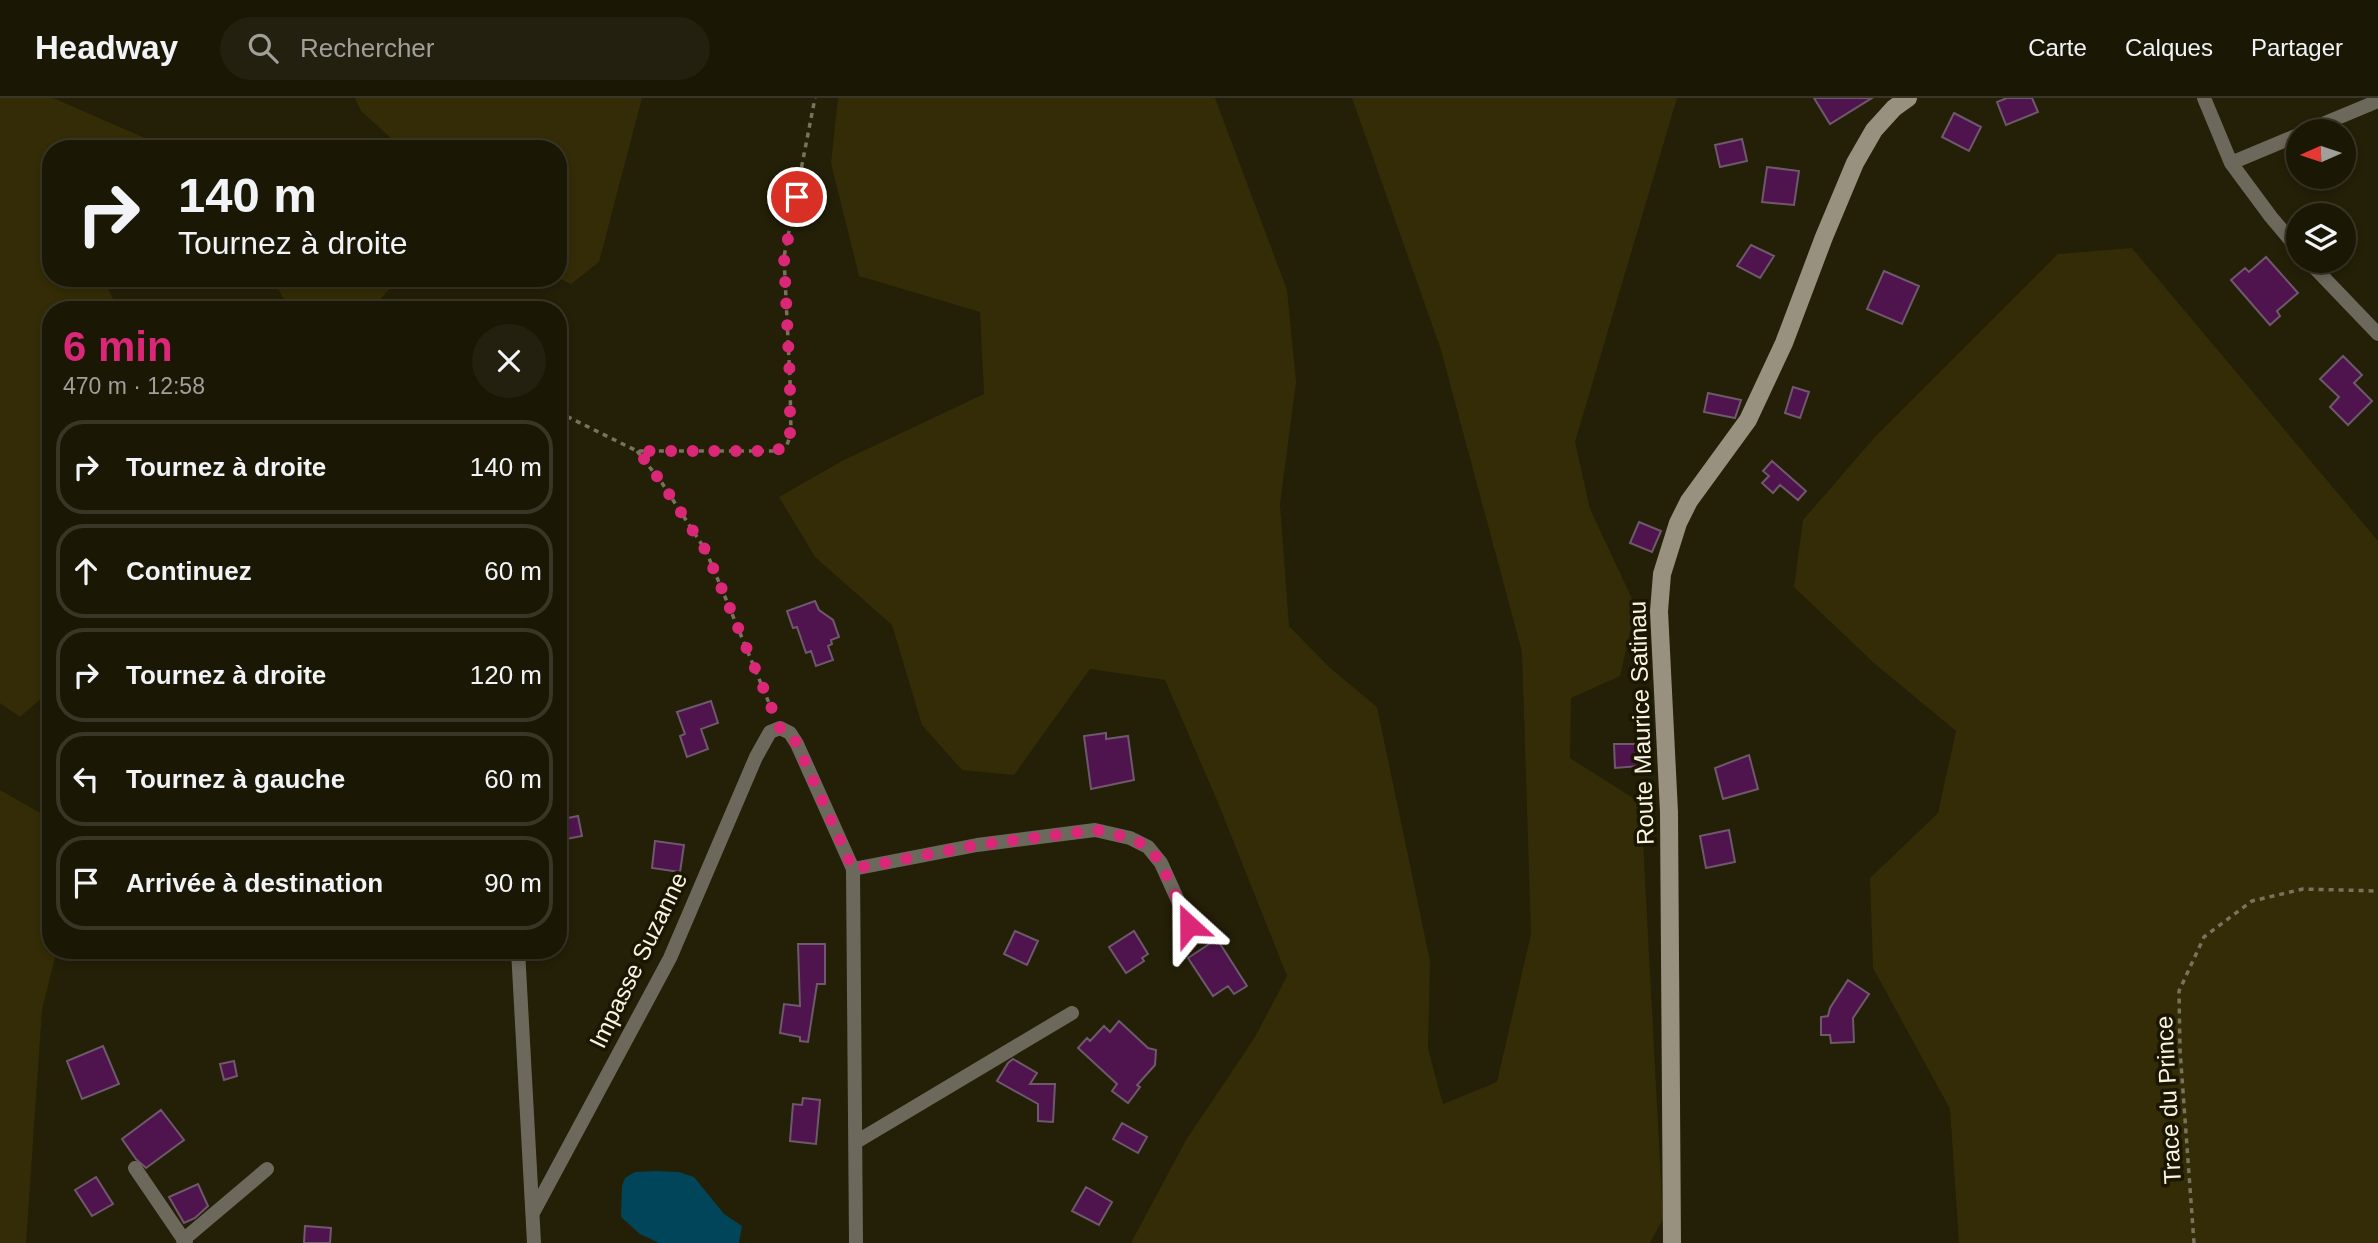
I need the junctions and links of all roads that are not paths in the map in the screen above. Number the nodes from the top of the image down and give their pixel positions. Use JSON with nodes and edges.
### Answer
{"nodes":[{"id":1,"x":1908,"y":98,"type":"edge"},
{"id":2,"x":2204,"y":98,"type":"edge"},
{"id":3,"x":2378,"y":101,"type":"edge"},
{"id":4,"x":2335,"y":119,"type":"edge"},
{"id":5,"x":2286,"y":140,"type":"edge"},
{"id":6,"x":2231,"y":163,"type":"junction"},
{"id":7,"x":2286,"y":235,"type":"edge"},
{"id":8,"x":2318,"y":273,"type":"edge"},
{"id":9,"x":2378,"y":334,"type":"edge"},
{"id":10,"x":853,"y":869,"type":"junction"},
{"id":11,"x":1189,"y":925,"type":"dead end"},
{"id":12,"x":519,"y":959,"type":"edge"},
{"id":13,"x":1073,"y":1013,"type":"dead end"},
{"id":14,"x":856,"y":1142,"type":"junction"},
{"id":15,"x":135,"y":1168,"type":"dead end"},
{"id":16,"x":267,"y":1169,"type":"dead end"},
{"id":17,"x":533,"y":1213,"type":"junction"},
{"id":18,"x":185,"y":1241,"type":"edge"},
{"id":19,"x":534,"y":1243,"type":"edge"},
{"id":20,"x":856,"y":1243,"type":"edge"},
{"id":21,"x":1672,"y":1243,"type":"edge"}],
"edges":[{"from":1,"to":21,"type":"main road","name":"Route Maurice Satinau"},
{"from":2,"to":6,"type":"street"},
{"from":3,"to":4,"type":"street"},
{"from":5,"to":6,"type":"street"},
{"from":6,"to":7,"type":"street"},
{"from":8,"to":9,"type":"street"},
{"from":10,"to":11,"type":"street"},
{"from":10,"to":14,"type":"street"},
{"from":10,"to":17,"type":"street","name":"Impasse Suzanne"},
{"from":12,"to":17,"type":"street"},
{"from":13,"to":14,"type":"street"},
{"from":14,"to":20,"type":"street"},
{"from":15,"to":18,"type":"street"},
{"from":16,"to":18,"type":"street"},
{"from":17,"to":19,"type":"street"}]}
